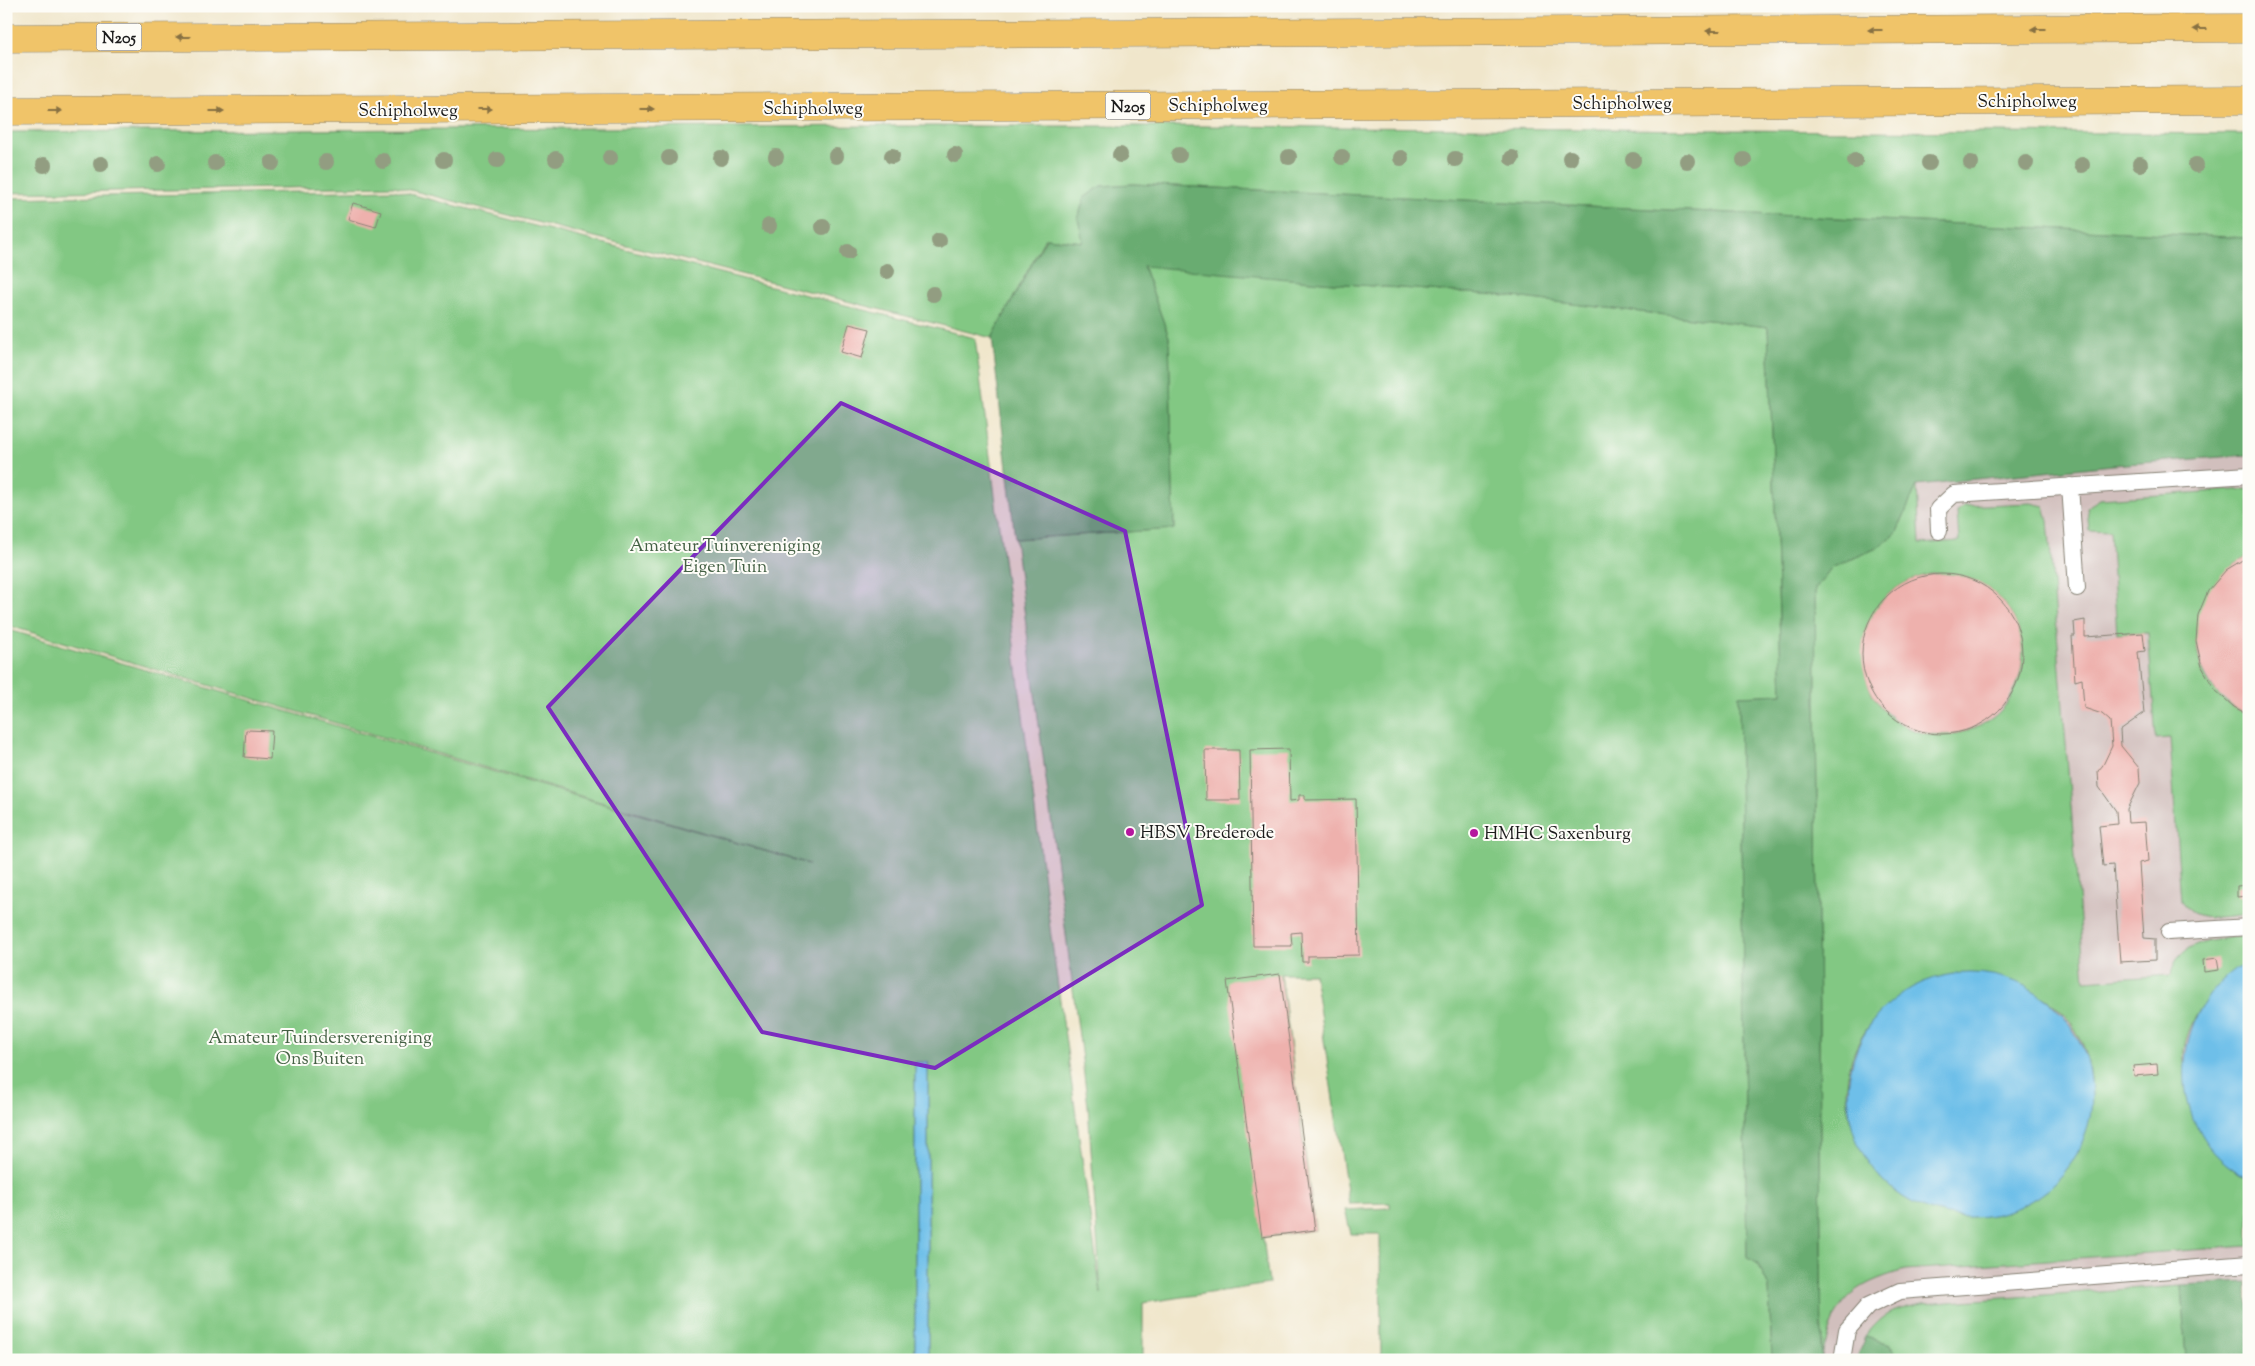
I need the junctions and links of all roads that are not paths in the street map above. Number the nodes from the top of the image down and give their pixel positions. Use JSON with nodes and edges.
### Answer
{"nodes":[{"id":1,"x":2249,"y":28,"type":"edge"},
{"id":2,"x":6,"y":38,"type":"edge"},
{"id":3,"x":2249,"y":100,"type":"edge"},
{"id":4,"x":6,"y":111,"type":"edge"},
{"id":5,"x":2249,"y":475,"type":"edge"},
{"id":6,"x":2070,"y":486,"type":"junction"},
{"id":7,"x":1939,"y":531,"type":"dead end"},
{"id":8,"x":2076,"y":588,"type":"dead end"},
{"id":9,"x":2249,"y":927,"type":"edge"},
{"id":10,"x":2168,"y":932,"type":"dead end"},
{"id":11,"x":2249,"y":1264,"type":"edge"},
{"id":12,"x":1842,"y":1360,"type":"edge"}],
"edges":[{"from":1,"to":2,"type":"highway","number":"N205","one_way":true},
{"from":4,"to":3,"type":"highway","name":"Schipholweg","number":"N205","one_way":true},
{"from":5,"to":6,"type":"lane"},
{"from":6,"to":7,"type":"lane"},
{"from":6,"to":8,"type":"lane"},
{"from":9,"to":10,"type":"lane"},
{"from":11,"to":12,"type":"lane"}]}
